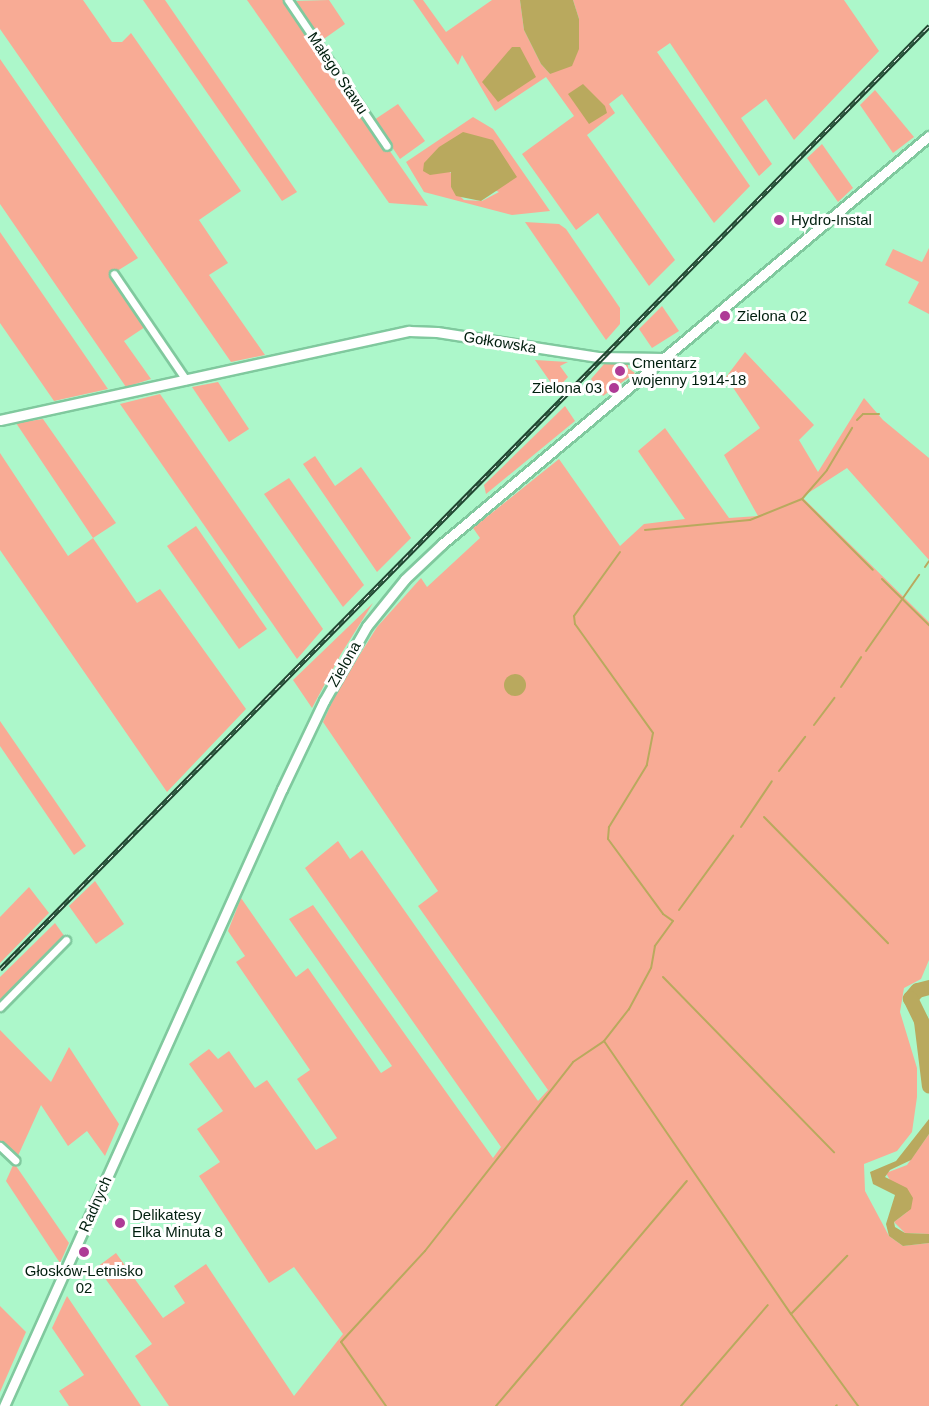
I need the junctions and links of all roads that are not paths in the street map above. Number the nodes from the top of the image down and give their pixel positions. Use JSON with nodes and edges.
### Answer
{"nodes":[{"id":1,"x":288,"y":0,"type":"edge"},
{"id":2,"x":929,"y":136,"type":"edge"},
{"id":3,"x":387,"y":146,"type":"dead end"},
{"id":4,"x":114,"y":274,"type":"dead end"},
{"id":5,"x":664,"y":358,"type":"junction"},
{"id":6,"x":186,"y":380,"type":"junction"},
{"id":7,"x":0,"y":420,"type":"edge"},
{"id":8,"x":66,"y":940,"type":"dead end"},
{"id":9,"x":0,"y":1006,"type":"edge"},
{"id":10,"x":156,"y":1068,"type":"joint"},
{"id":11,"x":0,"y":1146,"type":"edge"},
{"id":12,"x":15,"y":1161,"type":"dead end"},
{"id":13,"x":4,"y":1406,"type":"edge"}],
"edges":[{"from":1,"to":3,"type":"street","name":"Małego Stawu"},
{"from":2,"to":5,"type":"street"},
{"from":4,"to":6,"type":"street"},
{"from":5,"to":6,"type":"street","name":"Gołkowska"},
{"from":5,"to":10,"type":"street","name":"Zielona"},
{"from":6,"to":7,"type":"street","name":"Gołkowska"},
{"from":8,"to":9,"type":"street"},
{"from":10,"to":13,"type":"street","name":"Radnych"},
{"from":11,"to":12,"type":"street"}]}
